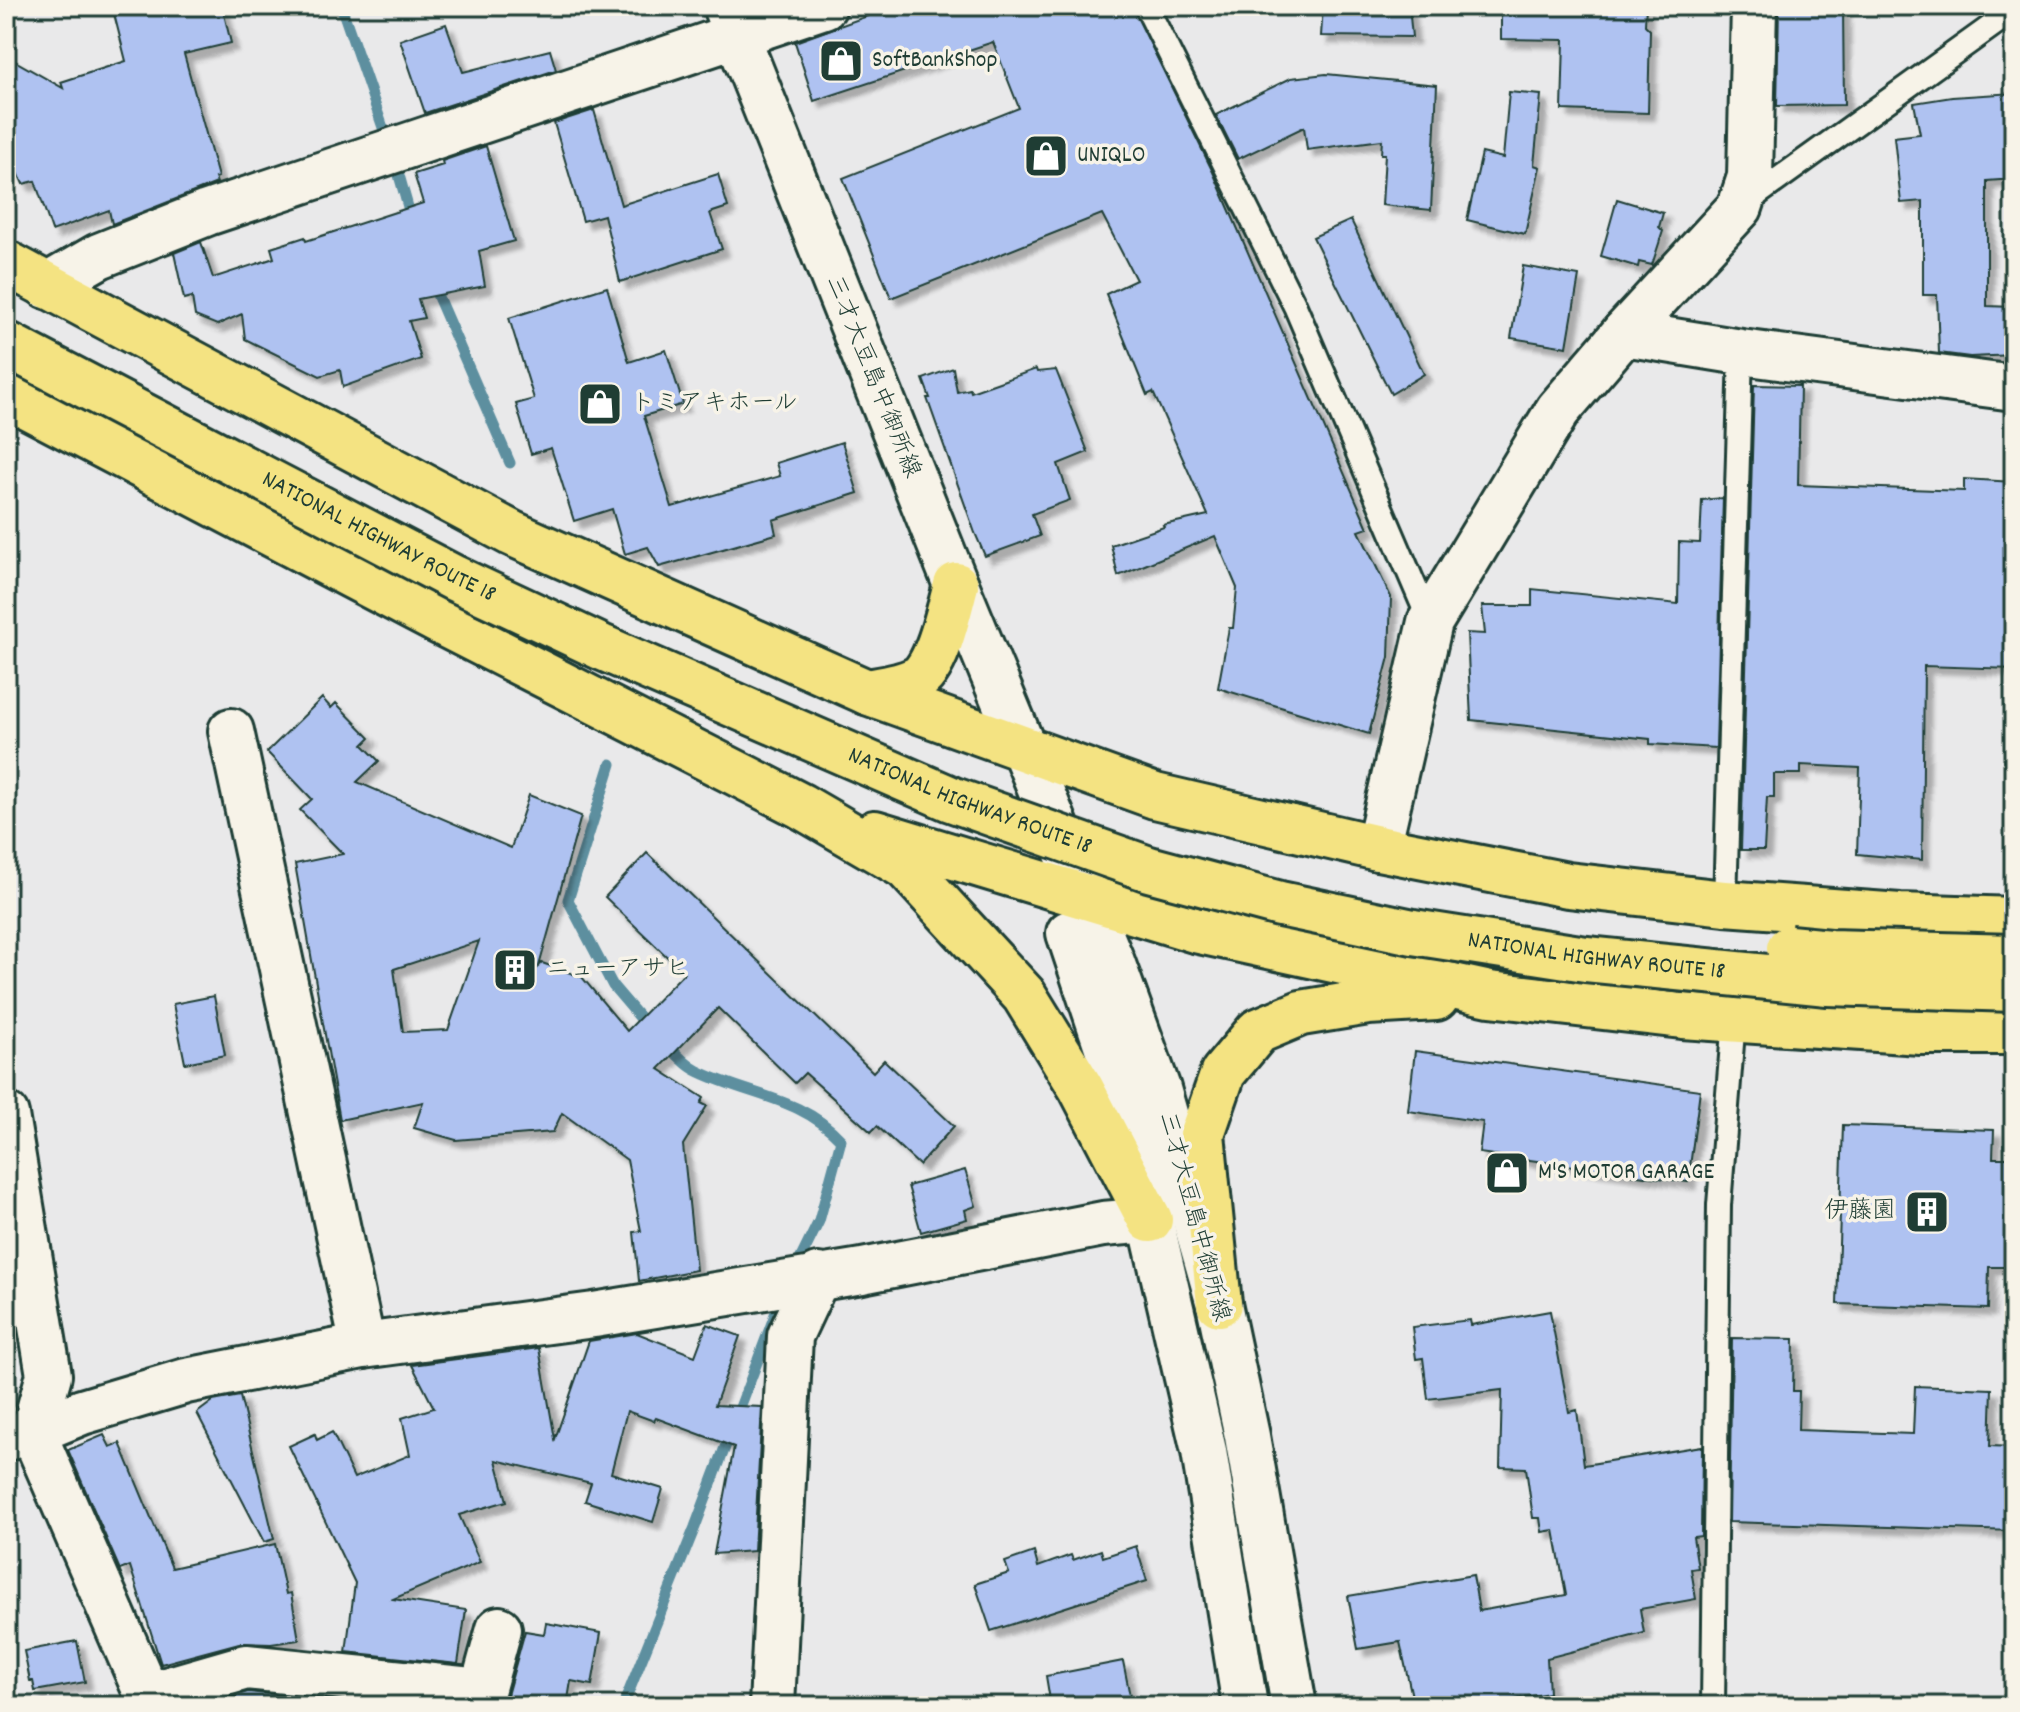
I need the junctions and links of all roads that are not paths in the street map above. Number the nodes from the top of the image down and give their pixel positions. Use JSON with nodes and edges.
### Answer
{"nodes":[{"id":1,"x":824,"y":6,"type":"edge"},
{"id":2,"x":1146,"y":6,"type":"edge"},
{"id":3,"x":1754,"y":6,"type":"edge"},
{"id":4,"x":2014,"y":10,"type":"edge"},
{"id":5,"x":730,"y":21,"type":"edge"},
{"id":6,"x":1740,"y":207,"type":"junction"},
{"id":7,"x":6,"y":263,"type":"edge"},
{"id":8,"x":47,"y":286,"type":"junction"},
{"id":9,"x":6,"y":324,"type":"edge"},
{"id":10,"x":1624,"y":333,"type":"junction"},
{"id":11,"x":6,"y":344,"type":"edge"},
{"id":12,"x":1741,"y":352,"type":"junction"},
{"id":13,"x":2014,"y":388,"type":"edge"},
{"id":14,"x":6,"y":395,"type":"edge"},
{"id":15,"x":956,"y":585,"type":"junction"},
{"id":16,"x":1430,"y":622,"type":"junction"},
{"id":17,"x":867,"y":692,"type":"junction"},
{"id":18,"x":231,"y":731,"type":"dead end"},
{"id":19,"x":1023,"y":747,"type":"junction"},
{"id":20,"x":801,"y":806,"type":"junction"},
{"id":21,"x":1378,"y":848,"type":"junction"},
{"id":22,"x":1069,"y":892,"type":"junction"},
{"id":23,"x":1725,"y":903,"type":"junction"},
{"id":24,"x":2014,"y":920,"type":"edge"},
{"id":25,"x":2014,"y":957,"type":"edge"},
{"id":26,"x":2014,"y":989,"type":"edge"},
{"id":27,"x":1490,"y":994,"type":"junction"},
{"id":28,"x":1734,"y":1019,"type":"junction"},
{"id":29,"x":2014,"y":1032,"type":"edge"},
{"id":30,"x":6,"y":1115,"type":"edge"},
{"id":31,"x":14,"y":1214,"type":"edge"},
{"id":32,"x":1150,"y":1220,"type":"junction"},
{"id":33,"x":797,"y":1280,"type":"junction"},
{"id":34,"x":1219,"y":1304,"type":"junction"},
{"id":35,"x":363,"y":1346,"type":"junction"},
{"id":36,"x":19,"y":1435,"type":"edge"},
{"id":37,"x":499,"y":1629,"type":"dead end"},
{"id":38,"x":479,"y":1698,"type":"edge"},
{"id":39,"x":150,"y":1700,"type":"edge"},
{"id":40,"x":772,"y":1706,"type":"edge"},
{"id":41,"x":1245,"y":1706,"type":"edge"},
{"id":42,"x":1294,"y":1706,"type":"edge"},
{"id":43,"x":1713,"y":1706,"type":"edge"}],
"edges":[{"from":1,"to":5,"type":"street"},
{"from":2,"to":16,"type":"lane"},
{"from":3,"to":6,"type":"street"},
{"from":4,"to":6,"type":"lane"},
{"from":5,"to":8,"type":"street"},
{"from":5,"to":15,"type":"street","name":"三才大豆島中御所線"},
{"from":6,"to":10,"type":"street"},
{"from":7,"to":8,"type":"highway"},
{"from":8,"to":17,"type":"highway"},
{"from":9,"to":25,"type":"highway","name":"NATIONAL HIGHWAY ROUTE 18","bridge":true},
{"from":10,"to":12,"type":"street"},
{"from":10,"to":16,"type":"street"},
{"from":11,"to":26,"type":"highway","name":"NATIONAL HIGHWAY ROUTE 18","bridge":true},
{"from":12,"to":13,"type":"street"},
{"from":12,"to":23,"type":"lane"},
{"from":14,"to":20,"type":"highway"},
{"from":15,"to":17,"type":"highway"},
{"from":15,"to":19,"type":"street","name":"三才大豆島中御所線"},
{"from":16,"to":21,"type":"street"},
{"from":17,"to":19,"type":"highway"},
{"from":18,"to":35,"type":"street"},
{"from":19,"to":21,"type":"highway"},
{"from":19,"to":22,"type":"street","name":"三才大豆島中御所線"},
{"from":20,"to":22,"type":"highway"},
{"from":20,"to":32,"type":"highway"},
{"from":21,"to":23,"type":"highway"},
{"from":22,"to":27,"type":"highway"},
{"from":22,"to":32,"type":"street","name":"三才大豆島中御所線"},
{"from":22,"to":34,"type":"street","name":"三才大豆島中御所線"},
{"from":23,"to":24,"type":"highway"},
{"from":27,"to":28,"type":"highway"},
{"from":27,"to":34,"type":"highway"},
{"from":28,"to":29,"type":"highway"},
{"from":28,"to":43,"type":"lane"},
{"from":30,"to":31,"type":"street"},
{"from":31,"to":36,"type":"street"},
{"from":32,"to":33,"type":"street"},
{"from":32,"to":41,"type":"street","name":"三才大豆島中御所線"},
{"from":33,"to":35,"type":"street"},
{"from":33,"to":40,"type":"street"},
{"from":34,"to":42,"type":"street","name":"三才大豆島中御所線"},
{"from":35,"to":36,"type":"street"},
{"from":36,"to":39,"type":"street"},
{"from":37,"to":38,"type":"street"},
{"from":38,"to":39,"type":"street"}]}
